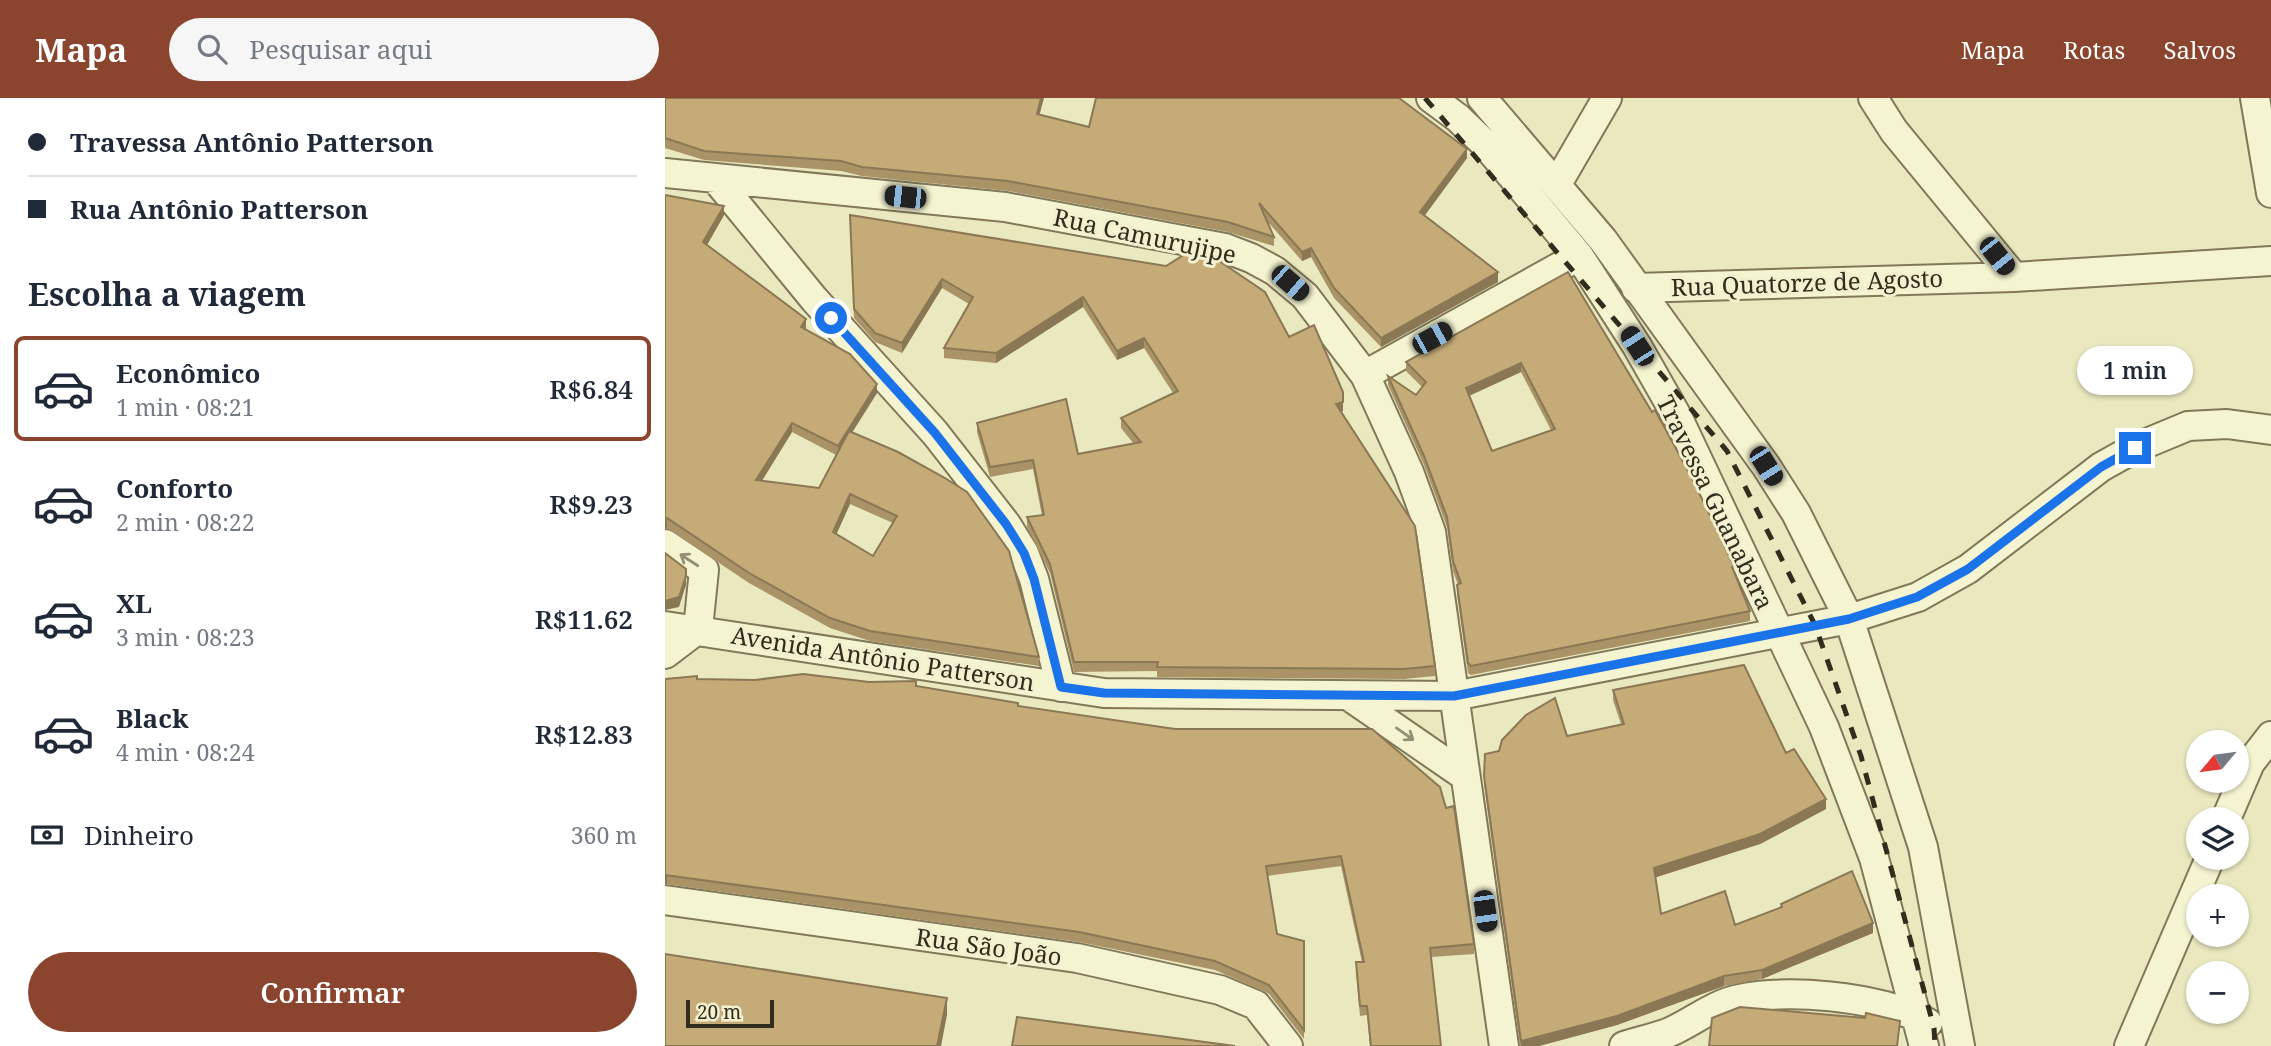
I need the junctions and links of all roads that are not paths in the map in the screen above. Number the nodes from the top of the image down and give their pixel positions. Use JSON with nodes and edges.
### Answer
{"nodes":[{"id":1,"x":1431,"y":98,"type":"edge"},
{"id":2,"x":1482,"y":98,"type":"edge"},
{"id":3,"x":1607,"y":98,"type":"edge"},
{"id":4,"x":1873,"y":98,"type":"edge"},
{"id":5,"x":2255,"y":98,"type":"edge"},
{"id":6,"x":665,"y":173,"type":"edge"},
{"id":7,"x":715,"y":178,"type":"junction"},
{"id":8,"x":1557,"y":184,"type":"junction"},
{"id":9,"x":2271,"y":193,"type":"edge"},
{"id":10,"x":1579,"y":256,"type":"junction"},
{"id":11,"x":2271,"y":261,"type":"edge"},
{"id":12,"x":2014,"y":277,"type":"junction"},
{"id":13,"x":1636,"y":288,"type":"junction"},
{"id":14,"x":1365,"y":375,"type":"junction"},
{"id":15,"x":2271,"y":430,"type":"edge"},
{"id":16,"x":665,"y":544,"type":"edge"},
{"id":17,"x":1849,"y":619,"type":"junction"},
{"id":18,"x":665,"y":626,"type":"edge"},
{"id":19,"x":698,"y":629,"type":"junction"},
{"id":20,"x":1780,"y":633,"type":"junction"},
{"id":21,"x":665,"y":654,"type":"edge"},
{"id":22,"x":1061,"y":687,"type":"junction"},
{"id":23,"x":1349,"y":695,"type":"junction"},
{"id":24,"x":1454,"y":696,"type":"junction"},
{"id":25,"x":2271,"y":736,"type":"edge"},
{"id":26,"x":1465,"y":776,"type":"junction"},
{"id":27,"x":2231,"y":807,"type":"edge"},
{"id":28,"x":2205,"y":870,"type":"edge"},
{"id":29,"x":665,"y":900,"type":"edge"},
{"id":30,"x":1916,"y":1016,"type":"junction"},
{"id":31,"x":1668,"y":1039,"type":"edge"},
{"id":32,"x":1963,"y":1044,"type":"edge"},
{"id":33,"x":1288,"y":1046,"type":"edge"},
{"id":34,"x":1504,"y":1046,"type":"edge"},
{"id":35,"x":1623,"y":1046,"type":"edge"},
{"id":36,"x":1924,"y":1046,"type":"edge"},
{"id":37,"x":2129,"y":1046,"type":"edge"}],
"edges":[{"from":1,"to":10,"type":"street","name":"Travessa Guanabara"},
{"from":2,"to":8,"type":"street"},
{"from":3,"to":8,"type":"street"},
{"from":4,"to":12,"type":"street"},
{"from":5,"to":9,"type":"street"},
{"from":6,"to":7,"type":"street","name":"Rua Camurujipe"},
{"from":7,"to":14,"type":"street","name":"Rua Camurujipe"},
{"from":7,"to":22,"type":"street"},
{"from":8,"to":13,"type":"street"},
{"from":10,"to":14,"type":"street"},
{"from":10,"to":20,"type":"street","name":"Travessa Guanabara"},
{"from":11,"to":12,"type":"street","name":"Rua Quatorze de Agosto"},
{"from":12,"to":13,"type":"street","name":"Rua Quatorze de Agosto"},
{"from":13,"to":17,"type":"street"},
{"from":14,"to":24,"type":"street","name":"Rua Camurujipe"},
{"from":15,"to":17,"type":"street","name":"Avenida Antônio Patterson"},
{"from":19,"to":16,"type":"street","one_way":true},
{"from":17,"to":20,"type":"street","name":"Avenida Antônio Patterson"},
{"from":17,"to":32,"type":"street"},
{"from":18,"to":19,"type":"street","name":"Avenida Antônio Patterson"},
{"from":19,"to":21,"type":"street"},
{"from":19,"to":22,"type":"street","name":"Avenida Antônio Patterson"},
{"from":20,"to":24,"type":"street","name":"Avenida Antônio Patterson"},
{"from":20,"to":30,"type":"street","name":"Travessa Guanabara"},
{"from":22,"to":23,"type":"street","name":"Avenida Antônio Patterson"},
{"from":23,"to":24,"type":"street","name":"Avenida Antônio Patterson"},
{"from":23,"to":26,"type":"street","one_way":true},
{"from":24,"to":26,"type":"street","name":"Rua Camurujipe"},
{"from":25,"to":27,"type":"street"},
{"from":26,"to":34,"type":"street","name":"Rua Camurujipe"},
{"from":28,"to":37,"type":"street"},
{"from":29,"to":33,"type":"street","name":"Rua São João"},
{"from":30,"to":31,"type":"street"},
{"from":30,"to":32,"type":"street"},
{"from":30,"to":36,"type":"street","name":"Travessa Guanabara"},
{"from":31,"to":35,"type":"street"}]}
